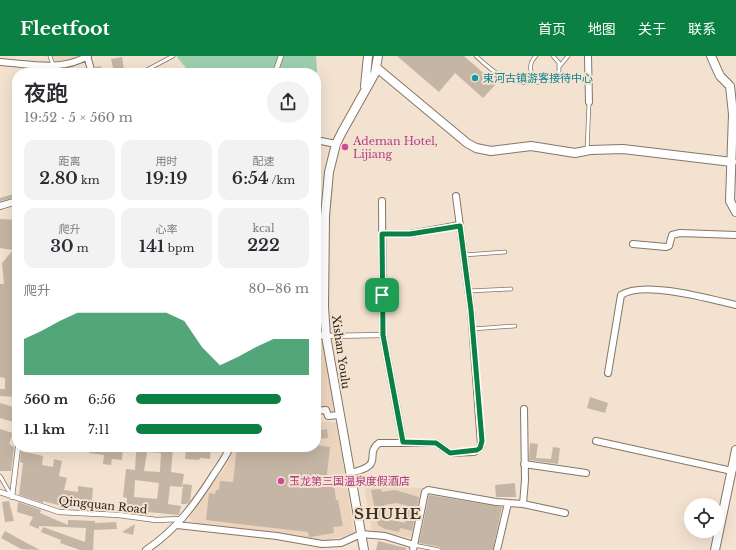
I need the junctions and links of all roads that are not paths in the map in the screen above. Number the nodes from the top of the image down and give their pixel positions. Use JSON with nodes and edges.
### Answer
{"nodes":[{"id":1,"x":50,"y":56,"type":"edge"},
{"id":2,"x":88,"y":56,"type":"edge"},
{"id":3,"x":173,"y":56,"type":"edge"},
{"id":4,"x":281,"y":56,"type":"edge"},
{"id":5,"x":368,"y":56,"type":"edge"},
{"id":6,"x":378,"y":56,"type":"edge"},
{"id":7,"x":476,"y":56,"type":"edge"},
{"id":8,"x":536,"y":56,"type":"edge"},
{"id":9,"x":553,"y":56,"type":"edge"},
{"id":10,"x":568,"y":56,"type":"edge"},
{"id":11,"x":588,"y":56,"type":"edge"},
{"id":12,"x":711,"y":56,"type":"edge"},
{"id":13,"x":0,"y":62,"type":"edge"},
{"id":14,"x":54,"y":66,"type":"junction"},
{"id":15,"x":559,"y":67,"type":"junction"},
{"id":16,"x":91,"y":68,"type":"edge"},
{"id":17,"x":150,"y":68,"type":"edge"},
{"id":18,"x":276,"y":68,"type":"edge"},
{"id":19,"x":377,"y":68,"type":"junction"},
{"id":20,"x":540,"y":82,"type":"junction"},
{"id":21,"x":733,"y":85,"type":"edge"},
{"id":22,"x":364,"y":90,"type":"junction"},
{"id":23,"x":589,"y":102,"type":"joint"},
{"id":24,"x":321,"y":141,"type":"edge"},
{"id":25,"x":336,"y":144,"type":"junction"},
{"id":26,"x":587,"y":151,"type":"junction"},
{"id":27,"x":734,"y":162,"type":"edge"},
{"id":28,"x":456,"y":196,"type":"dead end"},
{"id":29,"x":382,"y":201,"type":"dead end"},
{"id":30,"x":12,"y":202,"type":"edge"},
{"id":31,"x":0,"y":206,"type":"edge"},
{"id":32,"x":736,"y":212,"type":"edge"},
{"id":33,"x":460,"y":226,"type":"junction"},
{"id":34,"x":382,"y":234,"type":"junction"},
{"id":35,"x":736,"y":235,"type":"edge"},
{"id":36,"x":633,"y":244,"type":"dead end"},
{"id":37,"x":506,"y":252,"type":"dead end"},
{"id":38,"x":464,"y":254,"type":"junction"},
{"id":39,"x":511,"y":289,"type":"dead end"},
{"id":40,"x":469,"y":291,"type":"junction"},
{"id":41,"x":736,"y":305,"type":"edge"},
{"id":42,"x":516,"y":326,"type":"dead end"},
{"id":43,"x":472,"y":329,"type":"junction"},
{"id":44,"x":383,"y":335,"type":"junction"},
{"id":45,"x":321,"y":336,"type":"edge"},
{"id":46,"x":326,"y":336,"type":"junction"},
{"id":47,"x":608,"y":372,"type":"dead end"},
{"id":48,"x":524,"y":409,"type":"dead end"},
{"id":49,"x":321,"y":410,"type":"edge"},
{"id":50,"x":340,"y":415,"type":"junction"},
{"id":51,"x":596,"y":441,"type":"dead end"},
{"id":52,"x":403,"y":442,"type":"junction"},
{"id":53,"x":736,"y":450,"type":"edge"},
{"id":54,"x":17,"y":452,"type":"edge"},
{"id":55,"x":227,"y":452,"type":"edge"},
{"id":56,"x":524,"y":464,"type":"junction"},
{"id":57,"x":732,"y":471,"type":"junction"},
{"id":58,"x":586,"y":472,"type":"dead end"},
{"id":59,"x":350,"y":473,"type":"junction"},
{"id":60,"x":0,"y":476,"type":"edge"},
{"id":61,"x":0,"y":492,"type":"edge"},
{"id":62,"x":12,"y":497,"type":"junction"},
{"id":63,"x":508,"y":503,"type":"junction"},
{"id":64,"x":523,"y":504,"type":"junction"},
{"id":65,"x":565,"y":513,"type":"dead end"},
{"id":66,"x":183,"y":519,"type":"junction"},
{"id":67,"x":177,"y":525,"type":"junction"},
{"id":68,"x":361,"y":534,"type":"junction"},
{"id":69,"x":414,"y":547,"type":"edge"},
{"id":70,"x":146,"y":550,"type":"edge"},
{"id":71,"x":364,"y":550,"type":"edge"},
{"id":72,"x":439,"y":550,"type":"edge"},
{"id":73,"x":497,"y":550,"type":"edge"},
{"id":74,"x":715,"y":550,"type":"edge"}],
"edges":[{"from":1,"to":14,"type":"lane"},
{"from":2,"to":14,"type":"street"},
{"from":2,"to":16,"type":"street"},
{"from":3,"to":17,"type":"lane"},
{"from":4,"to":18,"type":"street"},
{"from":5,"to":22,"type":"street"},
{"from":6,"to":19,"type":"street"},
{"from":7,"to":20,"type":"lane"},
{"from":8,"to":20,"type":"lane"},
{"from":9,"to":15,"type":"lane"},
{"from":10,"to":15,"type":"lane"},
{"from":11,"to":23,"type":"street"},
{"from":12,"to":21,"type":"street"},
{"from":13,"to":14,"type":"street"},
{"from":15,"to":20,"type":"lane"},
{"from":19,"to":22,"type":"street"},
{"from":19,"to":26,"type":"street"},
{"from":21,"to":27,"type":"street"},
{"from":22,"to":25,"type":"street","name":"Xishan Youlu"},
{"from":23,"to":26,"type":"lane"},
{"from":24,"to":25,"type":"street"},
{"from":25,"to":46,"type":"street","name":"Xishan Youlu"},
{"from":26,"to":27,"type":"street"},
{"from":27,"to":32,"type":"street"},
{"from":28,"to":33,"type":"street"},
{"from":29,"to":34,"type":"street"},
{"from":30,"to":31,"type":"street"},
{"from":33,"to":34,"type":"street"},
{"from":33,"to":38,"type":"street"},
{"from":34,"to":44,"type":"street"},
{"from":35,"to":36,"type":"street"},
{"from":37,"to":38,"type":"lane"},
{"from":38,"to":40,"type":"street"},
{"from":39,"to":40,"type":"lane"},
{"from":40,"to":43,"type":"street"},
{"from":41,"to":47,"type":"street"},
{"from":42,"to":43,"type":"lane"},
{"from":43,"to":52,"type":"street"},
{"from":44,"to":46,"type":"street"},
{"from":44,"to":52,"type":"street"},
{"from":45,"to":46,"type":"street"},
{"from":46,"to":50,"type":"street","name":"Xishan Youlu"},
{"from":48,"to":56,"type":"street"},
{"from":49,"to":50,"type":"street"},
{"from":50,"to":59,"type":"street","name":"Xishan Youlu"},
{"from":51,"to":57,"type":"street"},
{"from":52,"to":59,"type":"street"},
{"from":53,"to":57,"type":"street"},
{"from":54,"to":62,"type":"street"},
{"from":55,"to":66,"type":"street"},
{"from":56,"to":58,"type":"street"},
{"from":56,"to":64,"type":"street"},
{"from":57,"to":74,"type":"street"},
{"from":59,"to":68,"type":"street","name":"Xishan Youlu"},
{"from":60,"to":62,"type":"lane"},
{"from":61,"to":62,"type":"street","name":"Qingquan Road"},
{"from":62,"to":66,"type":"street","name":"Qingquan Road"},
{"from":63,"to":64,"type":"street"},
{"from":63,"to":69,"type":"street"},
{"from":63,"to":73,"type":"street"},
{"from":64,"to":65,"type":"street"},
{"from":66,"to":67,"type":"street"},
{"from":67,"to":68,"type":"street"},
{"from":67,"to":70,"type":"street"},
{"from":68,"to":69,"type":"street"},
{"from":68,"to":71,"type":"street","name":"Xishan Youlu"},
{"from":69,"to":72,"type":"lane"}]}
